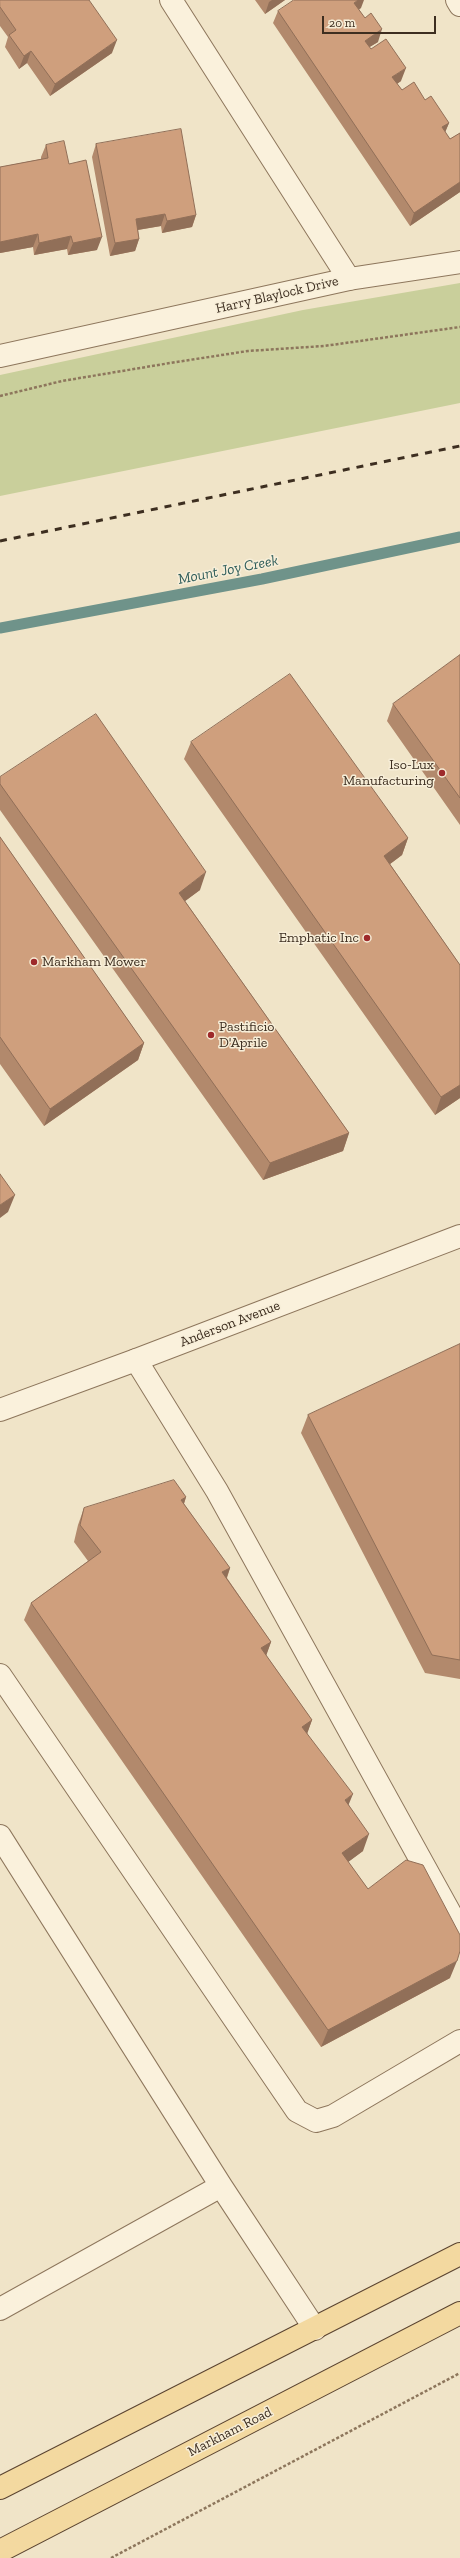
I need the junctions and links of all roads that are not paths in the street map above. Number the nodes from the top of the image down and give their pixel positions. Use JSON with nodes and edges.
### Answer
{"nodes":[{"id":1,"x":171,"y":0,"type":"edge"},
{"id":2,"x":457,"y":0,"type":"edge"},
{"id":3,"x":460,"y":5,"type":"edge"},
{"id":4,"x":460,"y":262,"type":"edge"},
{"id":5,"x":349,"y":279,"type":"junction"},
{"id":6,"x":0,"y":356,"type":"edge"},
{"id":7,"x":460,"y":1236,"type":"edge"},
{"id":8,"x":136,"y":1360,"type":"junction"},
{"id":9,"x":0,"y":1410,"type":"edge"},
{"id":10,"x":0,"y":1675,"type":"edge"},
{"id":11,"x":0,"y":1836,"type":"edge"},
{"id":12,"x":460,"y":1931,"type":"edge"},
{"id":13,"x":460,"y":2042,"type":"edge"},
{"id":14,"x":221,"y":2186,"type":"junction"},
{"id":15,"x":460,"y":2254,"type":"edge"},
{"id":16,"x":0,"y":2309,"type":"edge"},
{"id":17,"x":460,"y":2313,"type":"edge"},
{"id":18,"x":315,"y":2329,"type":"junction"},
{"id":19,"x":0,"y":2488,"type":"edge"},
{"id":20,"x":0,"y":2551,"type":"edge"}],
"edges":[{"from":1,"to":5,"type":"street","name":"Harry Blaylock Drive"},
{"from":2,"to":3,"type":"street"},
{"from":4,"to":5,"type":"street"},
{"from":5,"to":6,"type":"street","name":"Harry Blaylock Drive"},
{"from":7,"to":8,"type":"street","name":"Anderson Avenue"},
{"from":8,"to":9,"type":"street","name":"Anderson Avenue"},
{"from":8,"to":12,"type":"street"},
{"from":10,"to":13,"type":"street"},
{"from":11,"to":14,"type":"street"},
{"from":14,"to":16,"type":"street"},
{"from":14,"to":18,"type":"street"},
{"from":15,"to":18,"type":"main road"},
{"from":17,"to":20,"type":"main road","name":"Markham Road"},
{"from":18,"to":19,"type":"main road"}]}
